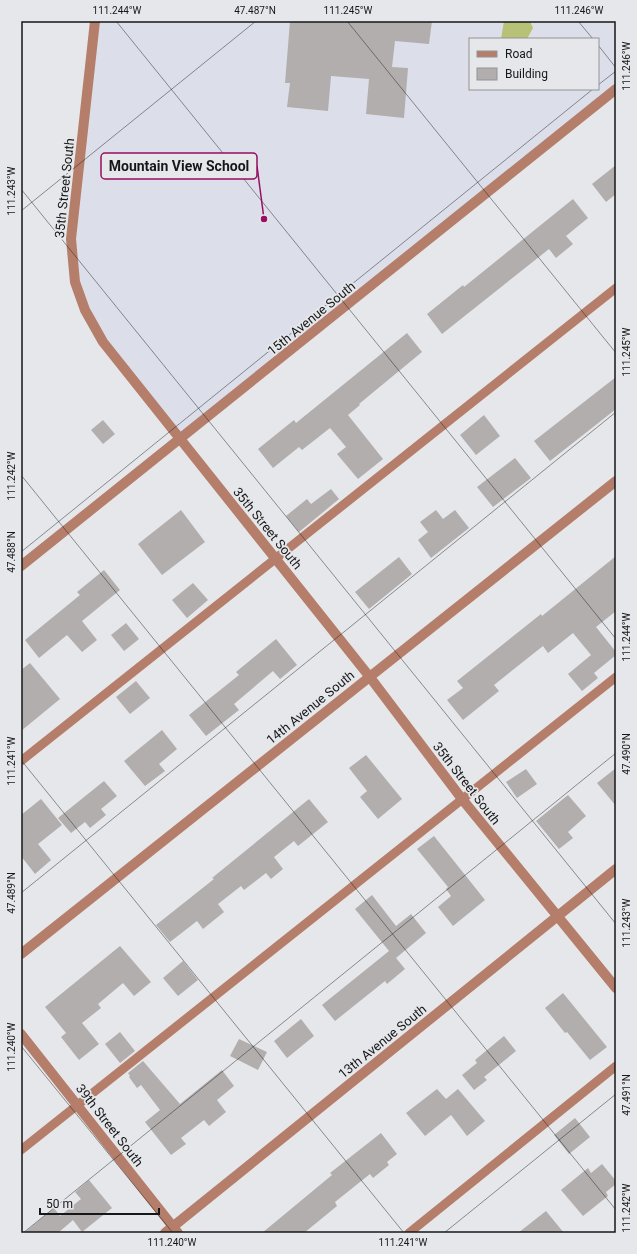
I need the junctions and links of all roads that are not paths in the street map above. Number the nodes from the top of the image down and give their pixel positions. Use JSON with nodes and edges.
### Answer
{"nodes":[{"id":1,"x":95,"y":21,"type":"edge"},
{"id":2,"x":616,"y":89,"type":"edge"},
{"id":3,"x":616,"y":288,"type":"edge"},
{"id":4,"x":181,"y":440,"type":"junction"},
{"id":5,"x":616,"y":481,"type":"edge"},
{"id":6,"x":276,"y":559,"type":"junction"},
{"id":7,"x":21,"y":566,"type":"edge"},
{"id":8,"x":369,"y":676,"type":"junction"},
{"id":9,"x":616,"y":677,"type":"edge"},
{"id":10,"x":21,"y":761,"type":"edge"},
{"id":11,"x":462,"y":799,"type":"junction"},
{"id":12,"x":616,"y":870,"type":"edge"},
{"id":13,"x":558,"y":916,"type":"junction"},
{"id":14,"x":21,"y":954,"type":"edge"},
{"id":15,"x":616,"y":988,"type":"edge"},
{"id":16,"x":21,"y":1034,"type":"edge"},
{"id":17,"x":616,"y":1066,"type":"edge"},
{"id":18,"x":78,"y":1105,"type":"junction"},
{"id":19,"x":21,"y":1150,"type":"edge"},
{"id":20,"x":172,"y":1231,"type":"edge"},
{"id":21,"x":409,"y":1233,"type":"edge"}],
"edges":[{"from":1,"to":4,"type":"street","name":"35th Street South"},
{"from":2,"to":4,"type":"street","name":"15th Avenue South"},
{"from":3,"to":6,"type":"lane"},
{"from":4,"to":6,"type":"street","name":"35th Street South"},
{"from":4,"to":7,"type":"street","name":"15th Avenue South"},
{"from":5,"to":8,"type":"street","name":"14th Avenue South"},
{"from":6,"to":8,"type":"street","name":"35th Street South"},
{"from":6,"to":10,"type":"lane"},
{"from":8,"to":11,"type":"street","name":"35th Street South"},
{"from":8,"to":14,"type":"street","name":"14th Avenue South"},
{"from":9,"to":11,"type":"lane"},
{"from":11,"to":13,"type":"street","name":"35th Street South"},
{"from":11,"to":18,"type":"lane"},
{"from":12,"to":13,"type":"street","name":"13th Avenue South"},
{"from":13,"to":15,"type":"street","name":"35th Street South"},
{"from":13,"to":20,"type":"street","name":"13th Avenue South"},
{"from":16,"to":18,"type":"street","name":"39th Street South"},
{"from":17,"to":21,"type":"lane"},
{"from":18,"to":19,"type":"lane"},
{"from":18,"to":20,"type":"street","name":"39th Street South"}]}
